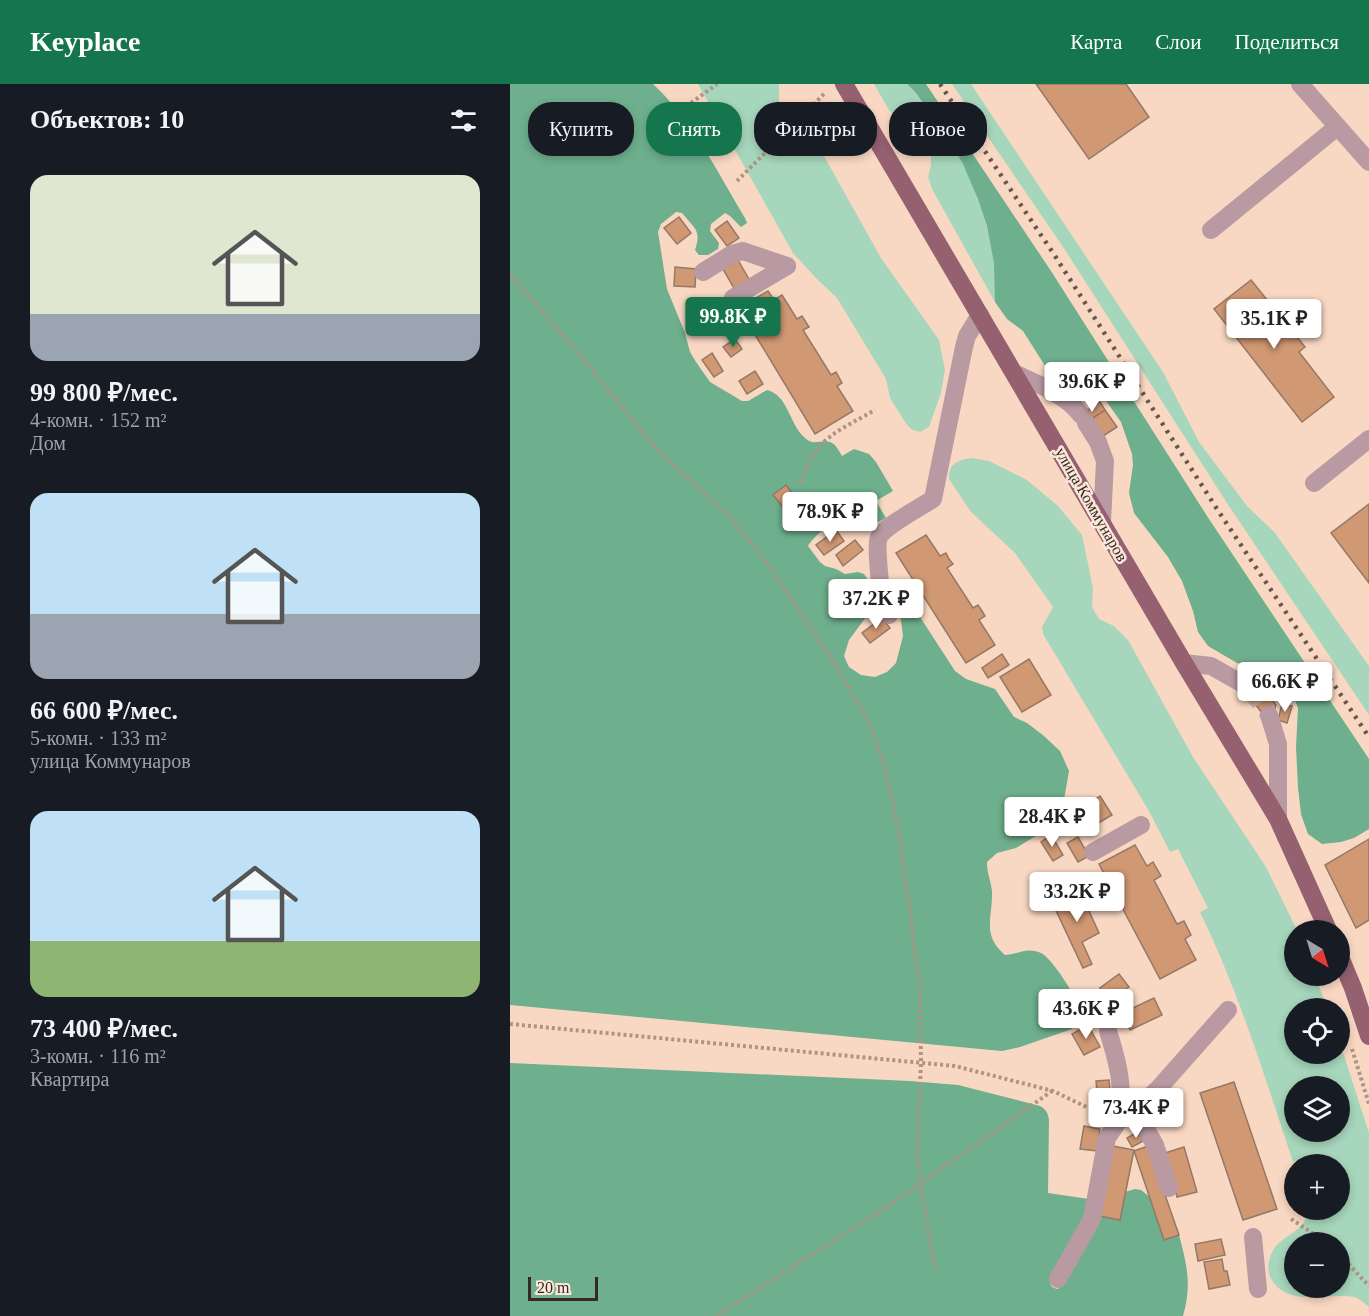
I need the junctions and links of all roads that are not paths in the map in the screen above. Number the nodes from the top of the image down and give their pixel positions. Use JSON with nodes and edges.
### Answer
{"nodes":[{"id":1,"x":837,"y":86,"type":"edge"},
{"id":2,"x":1310,"y":88,"type":"edge"},
{"id":3,"x":1337,"y":127,"type":"junction"},
{"id":4,"x":1369,"y":162,"type":"edge"},
{"id":5,"x":1211,"y":230,"type":"dead end"},
{"id":6,"x":703,"y":272,"type":"dead end"},
{"id":7,"x":733,"y":298,"type":"dead end"},
{"id":8,"x":980,"y":315,"type":"junction"},
{"id":9,"x":1016,"y":374,"type":"junction"},
{"id":10,"x":1369,"y":440,"type":"edge"},
{"id":11,"x":1314,"y":483,"type":"dead end"},
{"id":12,"x":1102,"y":522,"type":"junction"},
{"id":13,"x":889,"y":615,"type":"dead end"},
{"id":14,"x":1184,"y":663,"type":"junction"},
{"id":15,"x":1249,"y":689,"type":"tunnel mouth"},
{"id":16,"x":1269,"y":715,"type":"tunnel mouth"},
{"id":17,"x":1278,"y":819,"type":"junction"},
{"id":18,"x":1141,"y":825,"type":"dead end"},
{"id":19,"x":1094,"y":852,"type":"dead end"},
{"id":20,"x":1323,"y":920,"type":"edge"},
{"id":21,"x":1350,"y":981,"type":"edge"},
{"id":22,"x":1228,"y":1010,"type":"dead end"},
{"id":23,"x":1108,"y":1031,"type":"dead end"},
{"id":24,"x":1369,"y":1036,"type":"edge"},
{"id":25,"x":1135,"y":1110,"type":"junction"},
{"id":26,"x":1118,"y":1122,"type":"junction"},
{"id":27,"x":1169,"y":1188,"type":"dead end"},
{"id":28,"x":1253,"y":1237,"type":"dead end"},
{"id":29,"x":1058,"y":1279,"type":"dead end"},
{"id":30,"x":1258,"y":1289,"type":"dead end"}],
"edges":[{"from":1,"to":8,"type":"main road","name":"улица Коммунаров"},
{"from":2,"to":3,"type":"lane"},
{"from":3,"to":4,"type":"lane"},
{"from":3,"to":5,"type":"lane"},
{"from":6,"to":7,"type":"lane"},
{"from":8,"to":9,"type":"main road","name":"улица Коммунаров"},
{"from":8,"to":13,"type":"lane"},
{"from":9,"to":12,"type":"main road","name":"улица Коммунаров"},
{"from":9,"to":12,"type":"lane"},
{"from":10,"to":11,"type":"lane"},
{"from":12,"to":14,"type":"main road","name":"улица Коммунаров"},
{"from":14,"to":15,"type":"lane"},
{"from":14,"to":17,"type":"main road","name":"улица Коммунаров"},
{"from":16,"to":17,"type":"lane"},
{"from":17,"to":20,"type":"main road","name":"улица Коммунаров"},
{"from":18,"to":19,"type":"lane"},
{"from":21,"to":24,"type":"main road"},
{"from":22,"to":25,"type":"lane"},
{"from":23,"to":26,"type":"lane"},
{"from":25,"to":26,"type":"lane"},
{"from":25,"to":27,"type":"lane"},
{"from":26,"to":29,"type":"lane"},
{"from":28,"to":30,"type":"lane"}]}
